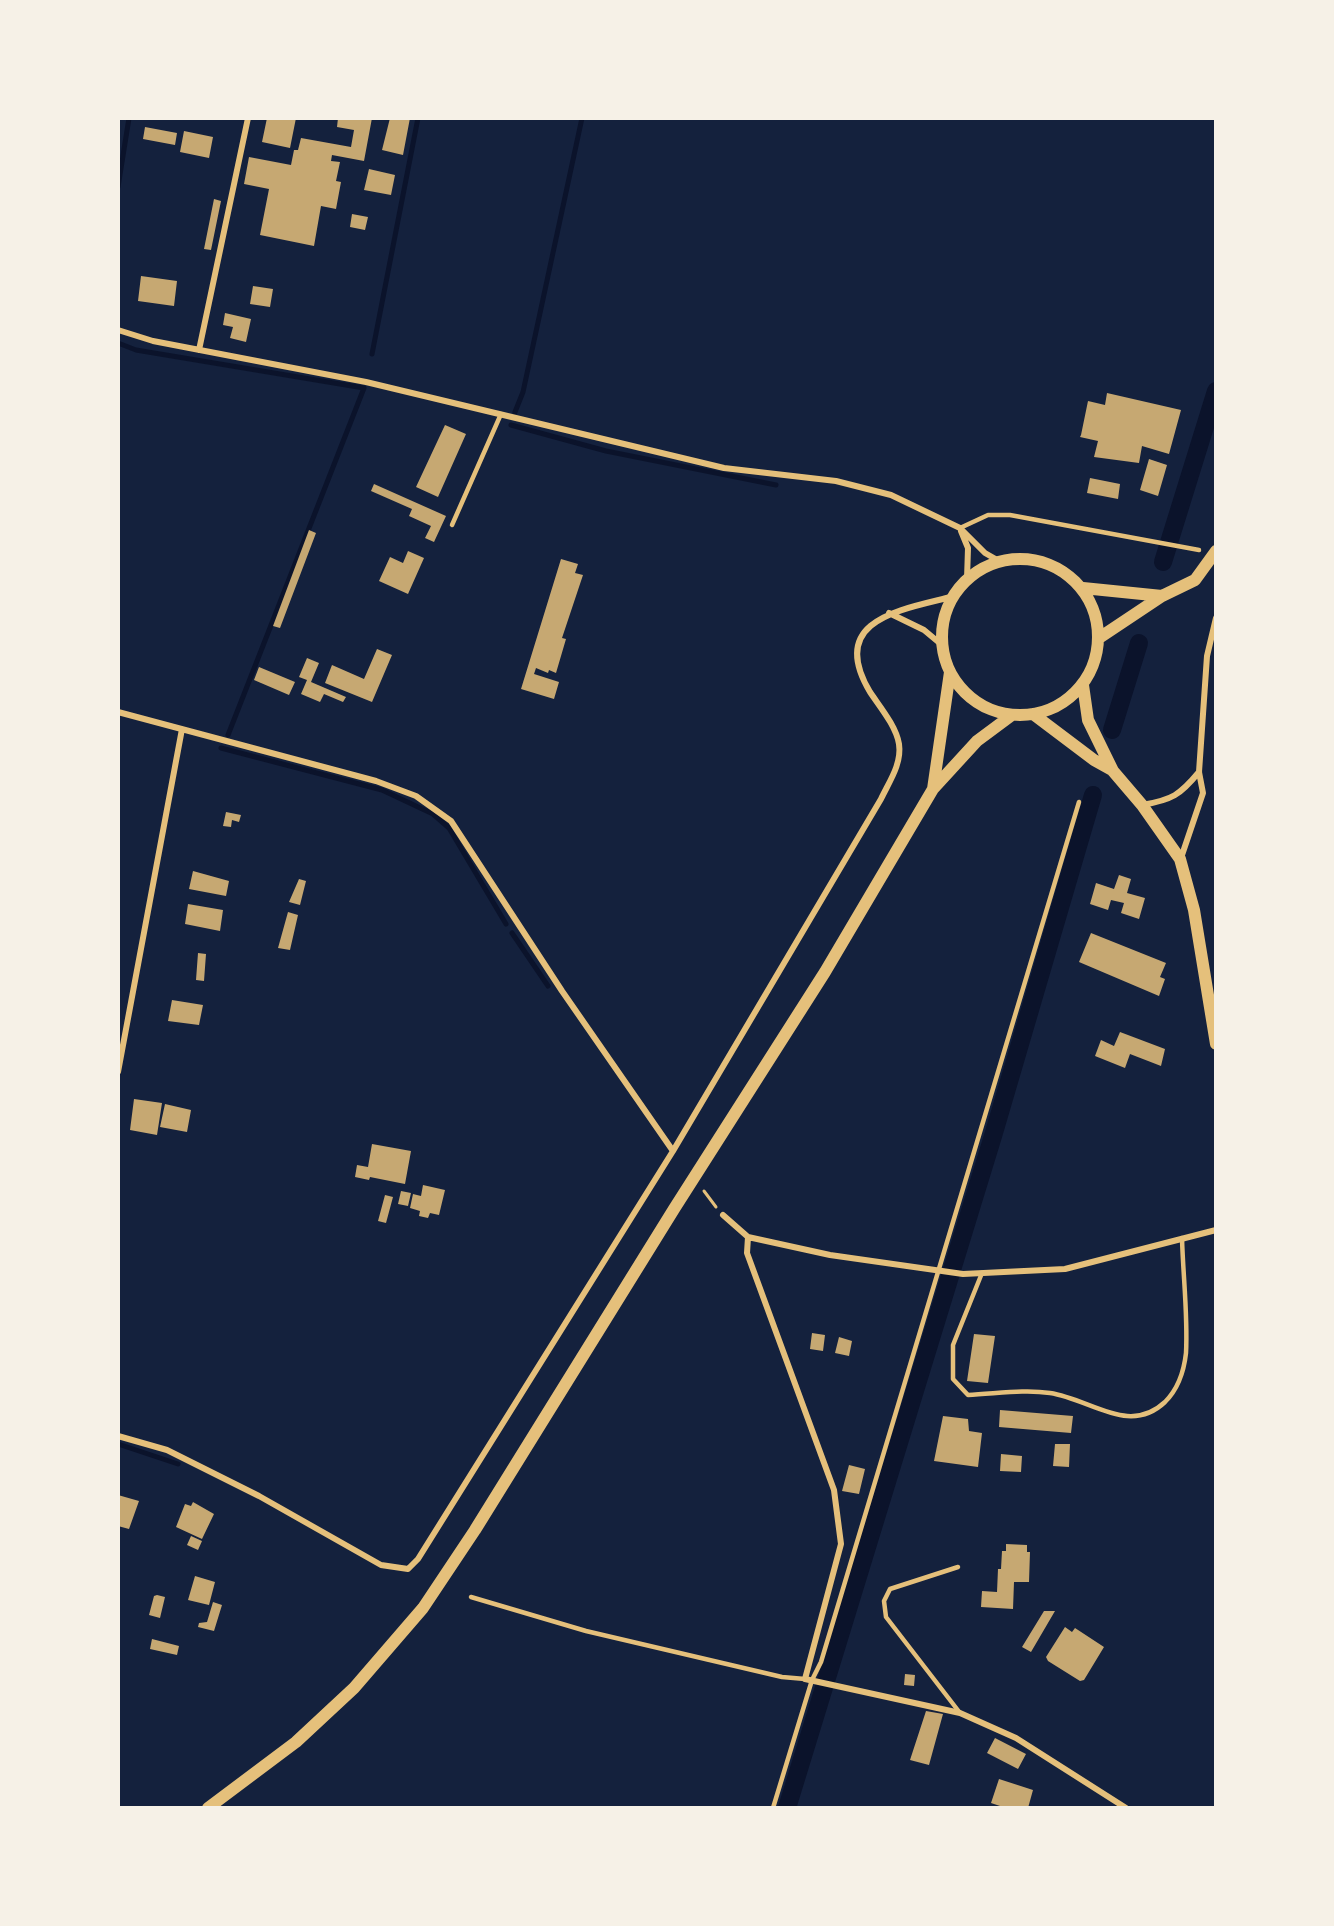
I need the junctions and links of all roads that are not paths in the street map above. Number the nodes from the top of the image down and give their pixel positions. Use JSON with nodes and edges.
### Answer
{"nodes":[{"id":1,"x":248,"y":118,"type":"edge"},
{"id":2,"x":118,"y":330,"type":"edge"},
{"id":3,"x":199,"y":350,"type":"junction"},
{"id":4,"x":501,"y":414,"type":"junction"},
{"id":5,"x":452,"y":525,"type":"dead end"},
{"id":6,"x":960,"y":528,"type":"junction"},
{"id":7,"x":1198,"y":550,"type":"dead end"},
{"id":8,"x":1215,"y":551,"type":"edge"},
{"id":9,"x":999,"y":561,"type":"junction"},
{"id":10,"x":967,"y":579,"type":"junction"},
{"id":11,"x":1083,"y":588,"type":"junction"},
{"id":12,"x":1162,"y":596,"type":"junction"},
{"id":13,"x":951,"y":597,"type":"junction"},
{"id":14,"x":888,"y":613,"type":"junction"},
{"id":15,"x":1215,"y":618,"type":"edge"},
{"id":16,"x":1099,"y":638,"type":"junction"},
{"id":17,"x":942,"y":645,"type":"junction"},
{"id":18,"x":950,"y":672,"type":"junction"},
{"id":19,"x":1083,"y":685,"type":"junction"},
{"id":20,"x":118,"y":712,"type":"edge"},
{"id":21,"x":1033,"y":714,"type":"junction"},
{"id":22,"x":1012,"y":715,"type":"junction"},
{"id":23,"x":182,"y":729,"type":"junction"},
{"id":24,"x":1113,"y":771,"type":"junction"},
{"id":25,"x":1199,"y":772,"type":"junction"},
{"id":26,"x":933,"y":789,"type":"junction"},
{"id":27,"x":1079,"y":802,"type":"dead end"},
{"id":28,"x":1142,"y":805,"type":"junction"},
{"id":29,"x":1180,"y":860,"type":"junction"},
{"id":30,"x":1215,"y":1044,"type":"edge"},
{"id":31,"x":118,"y":1072,"type":"edge"},
{"id":32,"x":673,"y":1151,"type":"junction"},
{"id":33,"x":723,"y":1215,"type":"dead end"},
{"id":34,"x":1215,"y":1230,"type":"edge"},
{"id":35,"x":748,"y":1238,"type":"junction"},
{"id":36,"x":1182,"y":1238,"type":"junction"},
{"id":37,"x":937,"y":1270,"type":"junction"},
{"id":38,"x":982,"y":1273,"type":"junction"},
{"id":39,"x":118,"y":1436,"type":"edge"},
{"id":40,"x":958,"y":1567,"type":"dead end"},
{"id":41,"x":471,"y":1597,"type":"dead end"},
{"id":42,"x":811,"y":1680,"type":"junction"},
{"id":43,"x":960,"y":1713,"type":"junction"},
{"id":44,"x":208,"y":1808,"type":"edge"},
{"id":45,"x":773,"y":1808,"type":"edge"},
{"id":46,"x":1126,"y":1808,"type":"edge"}],
"edges":[{"from":1,"to":3,"type":"street"},
{"from":2,"to":3,"type":"street"},
{"from":3,"to":4,"type":"street"},
{"from":4,"to":5,"type":"lane"},
{"from":4,"to":6,"type":"street"},
{"from":6,"to":7,"type":"lane"},
{"from":6,"to":9,"type":"street"},
{"from":6,"to":10,"type":"street"},
{"from":8,"to":12,"type":"main road"},
{"from":9,"to":10,"type":"main road"},
{"from":9,"to":11,"type":"main road"},
{"from":10,"to":13,"type":"main road"},
{"from":11,"to":12,"type":"main road"},
{"from":11,"to":16,"type":"main road"},
{"from":12,"to":16,"type":"main road"},
{"from":13,"to":14,"type":"street"},
{"from":13,"to":17,"type":"main road"},
{"from":14,"to":17,"type":"street"},
{"from":14,"to":32,"type":"street"},
{"from":15,"to":25,"type":"street"},
{"from":16,"to":19,"type":"main road"},
{"from":17,"to":18,"type":"main road"},
{"from":18,"to":22,"type":"main road"},
{"from":18,"to":26,"type":"main road"},
{"from":19,"to":21,"type":"main road"},
{"from":19,"to":24,"type":"main road"},
{"from":20,"to":23,"type":"street"},
{"from":21,"to":22,"type":"main road"},
{"from":21,"to":24,"type":"main road"},
{"from":22,"to":26,"type":"main road"},
{"from":23,"to":31,"type":"street"},
{"from":23,"to":32,"type":"street"},
{"from":24,"to":28,"type":"main road"},
{"from":25,"to":28,"type":"street"},
{"from":25,"to":29,"type":"street"},
{"from":26,"to":44,"type":"main road"},
{"from":27,"to":37,"type":"lane"},
{"from":28,"to":29,"type":"main road"},
{"from":29,"to":30,"type":"main road"},
{"from":32,"to":39,"type":"street"},
{"from":33,"to":35,"type":"street"},
{"from":34,"to":36,"type":"street"},
{"from":35,"to":37,"type":"street"},
{"from":35,"to":42,"type":"street"},
{"from":36,"to":38,"type":"street"},
{"from":36,"to":38,"type":"lane"},
{"from":37,"to":38,"type":"street"},
{"from":37,"to":42,"type":"lane"},
{"from":40,"to":43,"type":"lane"},
{"from":41,"to":42,"type":"lane"},
{"from":42,"to":43,"type":"street"},
{"from":42,"to":45,"type":"lane"},
{"from":43,"to":46,"type":"street"}]}
